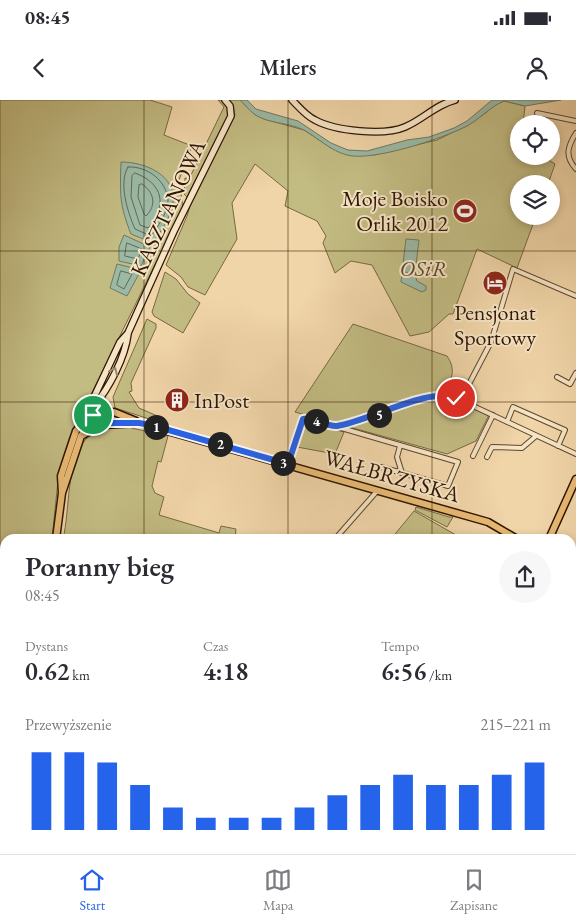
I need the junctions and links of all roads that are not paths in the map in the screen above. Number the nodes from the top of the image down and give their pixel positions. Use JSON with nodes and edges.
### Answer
{"nodes":[{"id":1,"x":225,"y":100,"type":"edge"},
{"id":2,"x":292,"y":100,"type":"edge"},
{"id":3,"x":455,"y":100,"type":"edge"},
{"id":4,"x":537,"y":113,"type":"dead end"},
{"id":5,"x":576,"y":121,"type":"edge"},
{"id":6,"x":576,"y":133,"type":"edge"},
{"id":7,"x":576,"y":169,"type":"edge"},
{"id":8,"x":576,"y":296,"type":"edge"},
{"id":9,"x":128,"y":333,"type":"junction"},
{"id":10,"x":576,"y":373,"type":"edge"},
{"id":11,"x":557,"y":377,"type":"dead end"},
{"id":12,"x":101,"y":398,"type":"junction"},
{"id":13,"x":469,"y":404,"type":"junction"},
{"id":14,"x":93,"y":411,"type":"junction"},
{"id":15,"x":109,"y":412,"type":"junction"},
{"id":16,"x":493,"y":415,"type":"junction"},
{"id":17,"x":506,"y":422,"type":"junction"},
{"id":18,"x":110,"y":423,"type":"junction"},
{"id":19,"x":139,"y":423,"type":"junction"},
{"id":20,"x":336,"y":426,"type":"junction"},
{"id":21,"x":81,"y":436,"type":"junction"},
{"id":22,"x":536,"y":436,"type":"junction"},
{"id":23,"x":400,"y":446,"type":"junction"},
{"id":24,"x":558,"y":446,"type":"junction"},
{"id":25,"x":576,"y":454,"type":"edge"},
{"id":26,"x":473,"y":456,"type":"dead end"},
{"id":27,"x":487,"y":457,"type":"dead end"},
{"id":28,"x":288,"y":464,"type":"junction"},
{"id":29,"x":381,"y":467,"type":"dead end"},
{"id":30,"x":402,"y":473,"type":"junction"},
{"id":31,"x":576,"y":479,"type":"edge"},
{"id":32,"x":378,"y":490,"type":"junction"},
{"id":33,"x":62,"y":493,"type":"junction"},
{"id":34,"x":57,"y":534,"type":"edge"},
{"id":35,"x":339,"y":534,"type":"edge"},
{"id":36,"x":508,"y":534,"type":"edge"},
{"id":37,"x":551,"y":534,"type":"edge"}],
"edges":[{"from":1,"to":9,"type":"street","name":"KASZTANOWA"},
{"from":2,"to":3,"type":"street"},
{"from":4,"to":5,"type":"street"},
{"from":6,"to":7,"type":"street"},
{"from":8,"to":13,"type":"street"},
{"from":12,"to":9,"type":"street","name":"KASZTANOWA","one_way":true},
{"from":9,"to":14,"type":"street","name":"KASZTANOWA"},
{"from":10,"to":11,"type":"street"},
{"from":12,"to":14,"type":"street","name":"KASZTANOWA"},
{"from":12,"to":15,"type":"street"},
{"from":13,"to":16,"type":"street"},
{"from":13,"to":20,"type":"street"},
{"from":14,"to":15,"type":"main road","name":"WAŁBRZYSKA"},
{"from":14,"to":18,"type":"street"},
{"from":14,"to":21,"type":"street","name":"KASZTANOWA"},
{"from":14,"to":33,"type":"main road"},
{"from":15,"to":19,"type":"main road","name":"WAŁBRZYSKA"},
{"from":16,"to":17,"type":"street"},
{"from":16,"to":26,"type":"street"},
{"from":17,"to":22,"type":"street"},
{"from":17,"to":24,"type":"street"},
{"from":18,"to":19,"type":"main road","name":"WAŁBRZYSKA"},
{"from":18,"to":21,"type":"main road","name":"WAŁBRZYSKA"},
{"from":19,"to":28,"type":"main road","name":"WAŁBRZYSKA"},
{"from":20,"to":23,"type":"street"},
{"from":20,"to":28,"type":"street"},
{"from":21,"to":33,"type":"main road"},
{"from":22,"to":24,"type":"street"},
{"from":22,"to":27,"type":"street"},
{"from":23,"to":30,"type":"street"},
{"from":23,"to":30,"type":"street"},
{"from":24,"to":25,"type":"street"},
{"from":28,"to":32,"type":"main road","name":"WAŁBRZYSKA"},
{"from":29,"to":30,"type":"street"},
{"from":31,"to":37,"type":"main road"},
{"from":32,"to":35,"type":"street"},
{"from":32,"to":36,"type":"main road","name":"WAŁBRZYSKA"},
{"from":33,"to":34,"type":"main road"}]}
